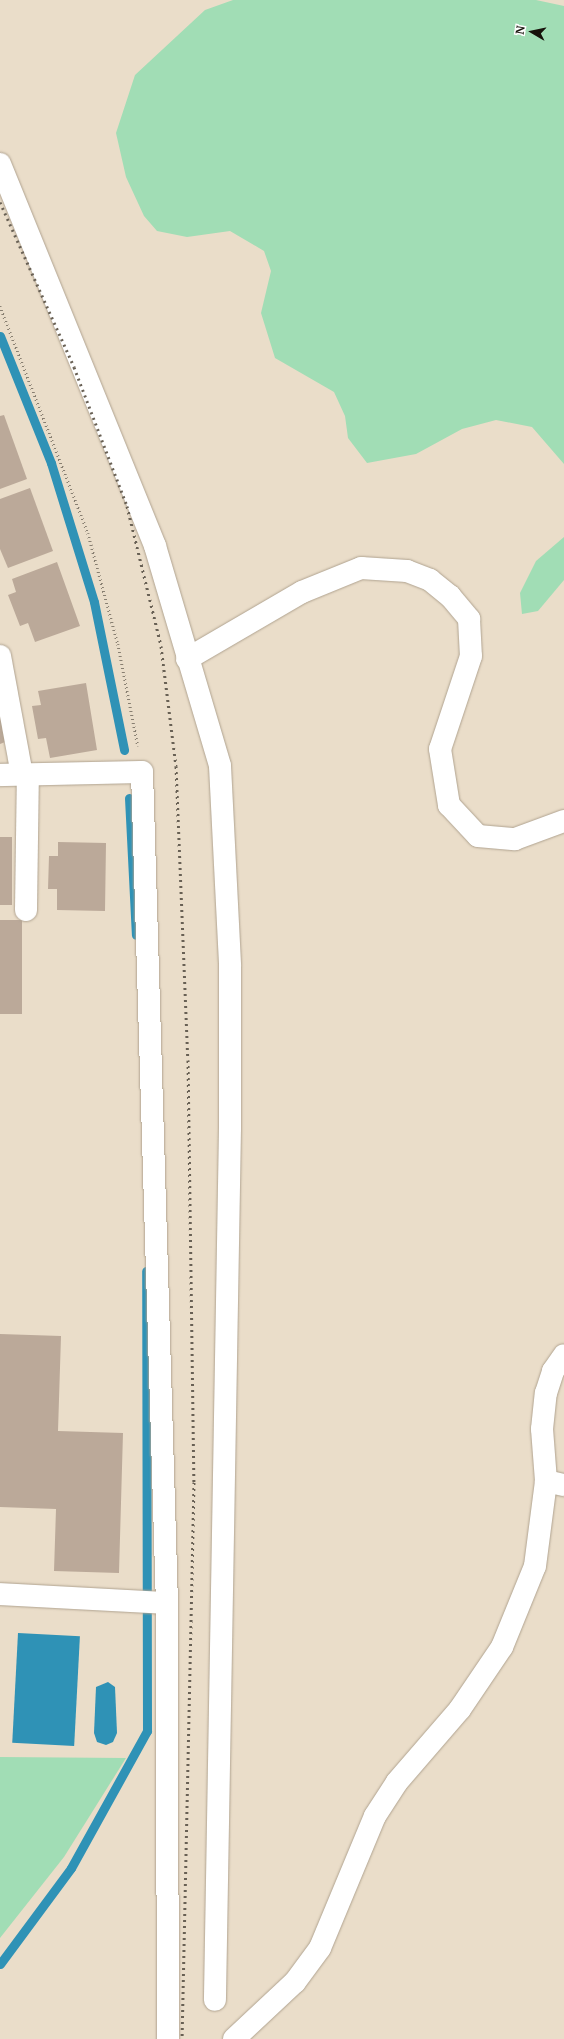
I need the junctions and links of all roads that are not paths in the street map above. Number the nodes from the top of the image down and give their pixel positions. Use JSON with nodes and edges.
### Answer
{"nodes":[{"id":1,"x":0,"y":164,"type":"edge"},
{"id":2,"x":0,"y":656,"type":"edge"},
{"id":3,"x":187,"y":659,"type":"junction"},
{"id":4,"x":0,"y":775,"type":"edge"},
{"id":5,"x":25,"y":775,"type":"junction"},
{"id":6,"x":564,"y":821,"type":"edge"},
{"id":7,"x":26,"y":910,"type":"dead end"},
{"id":8,"x":564,"y":1355,"type":"edge"},
{"id":9,"x":555,"y":1483,"type":"edge"},
{"id":10,"x":0,"y":1594,"type":"edge"},
{"id":11,"x":162,"y":1603,"type":"junction"},
{"id":12,"x":216,"y":2000,"type":"dead end"},
{"id":13,"x":168,"y":2039,"type":"edge"},
{"id":14,"x":234,"y":2039,"type":"edge"}],
"edges":[{"from":1,"to":3,"type":"street"},
{"from":2,"to":5,"type":"street"},
{"from":3,"to":6,"type":"street"},
{"from":3,"to":12,"type":"street"},
{"from":4,"to":5,"type":"street"},
{"from":5,"to":7,"type":"street"},
{"from":5,"to":11,"type":"street"},
{"from":8,"to":9,"type":"street"},
{"from":9,"to":14,"type":"street"},
{"from":10,"to":11,"type":"street"},
{"from":11,"to":13,"type":"street"}]}
